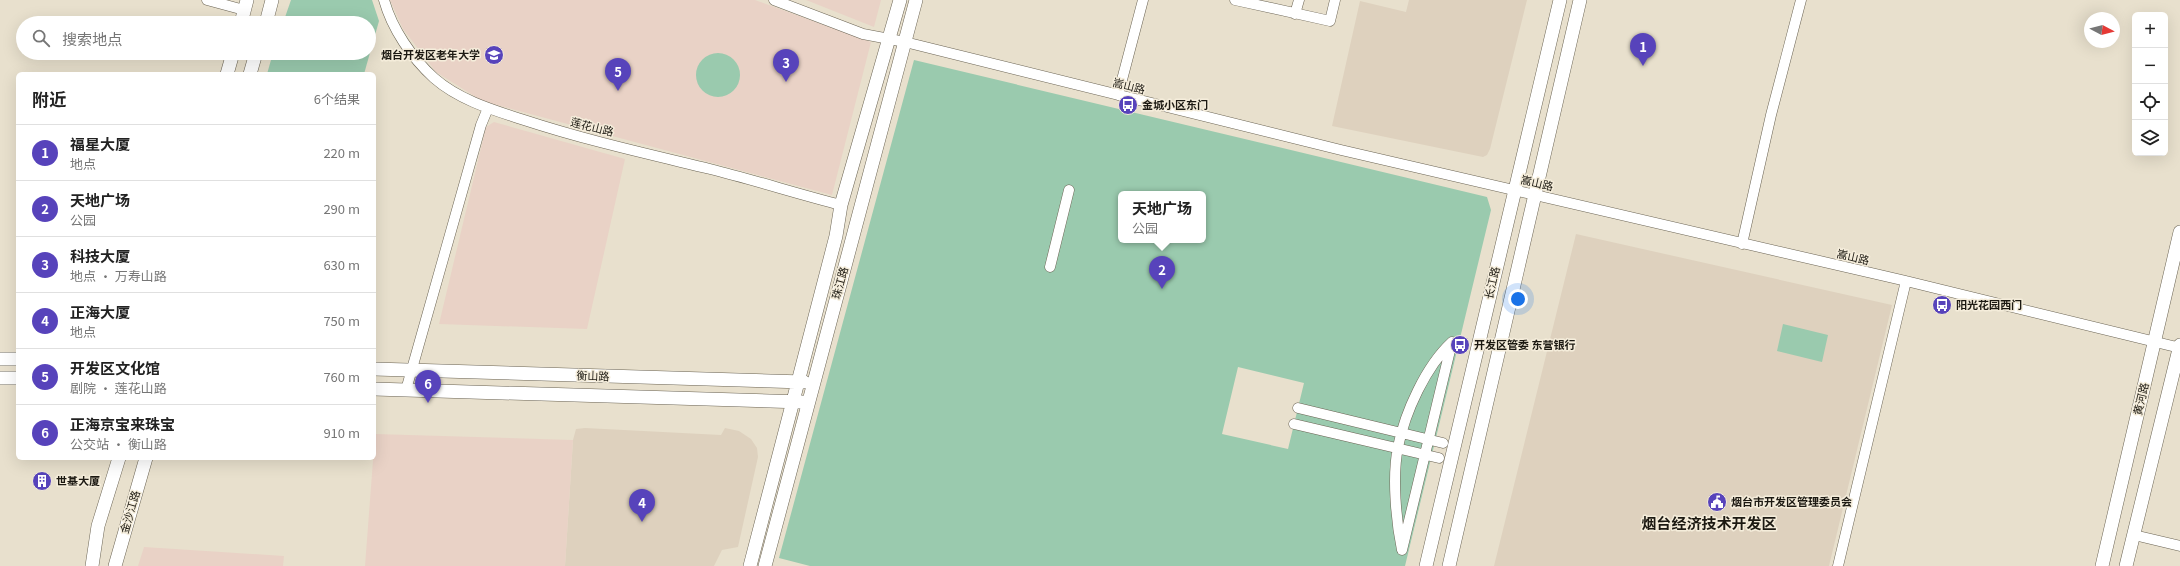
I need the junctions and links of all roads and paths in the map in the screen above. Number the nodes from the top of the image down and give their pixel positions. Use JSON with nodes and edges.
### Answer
{"nodes":[{"id":1,"x":207,"y":0,"type":"edge"},
{"id":2,"x":272,"y":0,"type":"edge"},
{"id":3,"x":384,"y":0,"type":"edge"},
{"id":4,"x":774,"y":0,"type":"edge"},
{"id":5,"x":900,"y":0,"type":"edge"},
{"id":6,"x":916,"y":0,"type":"edge"},
{"id":7,"x":1143,"y":0,"type":"edge"},
{"id":8,"x":1235,"y":0,"type":"edge"},
{"id":9,"x":1299,"y":0,"type":"edge"},
{"id":10,"x":1335,"y":0,"type":"edge"},
{"id":11,"x":1560,"y":0,"type":"edge"},
{"id":12,"x":1580,"y":0,"type":"edge"},
{"id":13,"x":1801,"y":0,"type":"edge"},
{"id":14,"x":246,"y":5,"type":"edge"},
{"id":15,"x":1295,"y":14,"type":"junction"},
{"id":16,"x":243,"y":16,"type":"edge"},
{"id":17,"x":268,"y":16,"type":"edge"},
{"id":18,"x":890,"y":40,"type":"junction"},
{"id":19,"x":905,"y":42,"type":"junction"},
{"id":20,"x":230,"y":60,"type":"edge"},
{"id":21,"x":254,"y":60,"type":"edge"},
{"id":22,"x":227,"y":72,"type":"edge"},
{"id":23,"x":251,"y":72,"type":"edge"},
{"id":24,"x":1118,"y":95,"type":"junction"},
{"id":25,"x":488,"y":108,"type":"junction"},
{"id":26,"x":1069,"y":190,"type":"dead end"},
{"id":27,"x":1514,"y":190,"type":"junction"},
{"id":28,"x":1533,"y":195,"type":"junction"},
{"id":29,"x":841,"y":205,"type":"junction"},
{"id":30,"x":2180,"y":232,"type":"edge"},
{"id":31,"x":1742,"y":244,"type":"junction"},
{"id":32,"x":1050,"y":267,"type":"dead end"},
{"id":33,"x":1906,"y":281,"type":"junction"},
{"id":34,"x":2155,"y":343,"type":"junction"},
{"id":35,"x":2180,"y":347,"type":"edge"},
{"id":36,"x":0,"y":358,"type":"edge"},
{"id":37,"x":16,"y":359,"type":"edge"},
{"id":38,"x":376,"y":369,"type":"edge"},
{"id":39,"x":411,"y":370,"type":"junction"},
{"id":40,"x":0,"y":378,"type":"edge"},
{"id":41,"x":16,"y":378,"type":"edge"},
{"id":42,"x":797,"y":382,"type":"junction"},
{"id":43,"x":813,"y":383,"type":"junction"},
{"id":44,"x":376,"y":389,"type":"edge"},
{"id":45,"x":406,"y":390,"type":"junction"},
{"id":46,"x":794,"y":401,"type":"junction"},
{"id":47,"x":808,"y":402,"type":"junction"},
{"id":48,"x":1298,"y":408,"type":"dead end"},
{"id":49,"x":1294,"y":424,"type":"dead end"},
{"id":50,"x":1401,"y":433,"type":"junction"},
{"id":51,"x":1443,"y":444,"type":"dead end"},
{"id":52,"x":1398,"y":448,"type":"junction"},
{"id":53,"x":1439,"y":458,"type":"dead end"},
{"id":54,"x":145,"y":460,"type":"edge"},
{"id":55,"x":117,"y":461,"type":"edge"},
{"id":56,"x":2134,"y":535,"type":"junction"},
{"id":57,"x":2180,"y":546,"type":"edge"},
{"id":58,"x":751,"y":564,"type":"edge"},
{"id":59,"x":92,"y":566,"type":"edge"},
{"id":60,"x":115,"y":566,"type":"edge"},
{"id":61,"x":765,"y":566,"type":"edge"},
{"id":62,"x":1426,"y":566,"type":"edge"},
{"id":63,"x":1449,"y":566,"type":"edge"},
{"id":64,"x":1838,"y":566,"type":"edge"},
{"id":65,"x":2102,"y":566,"type":"edge"},
{"id":66,"x":2126,"y":566,"type":"edge"}],
"edges":[{"from":1,"to":14,"type":"street"},
{"from":2,"to":17,"type":"main road"},
{"from":3,"to":25,"type":"street","name":"莲花山路"},
{"from":4,"to":18,"type":"street","name":"嵩山路"},
{"from":5,"to":18,"type":"main road"},
{"from":6,"to":19,"type":"main road","name":"珠江路"},
{"from":7,"to":24,"type":"street"},
{"from":8,"to":15,"type":"street"},
{"from":9,"to":15,"type":"street"},
{"from":10,"to":15,"type":"street"},
{"from":11,"to":27,"type":"main road","name":"长江路"},
{"from":12,"to":28,"type":"main road","name":"长江路"},
{"from":13,"to":31,"type":"street"},
{"from":14,"to":16,"type":"main road"},
{"from":18,"to":19,"type":"street","name":"嵩山路"},
{"from":18,"to":29,"type":"main road"},
{"from":19,"to":24,"type":"street","name":"嵩山路"},
{"from":19,"to":43,"type":"main road","name":"珠江路"},
{"from":20,"to":22,"type":"main road"},
{"from":21,"to":23,"type":"main road"},
{"from":24,"to":27,"type":"street","name":"嵩山路"},
{"from":25,"to":29,"type":"street","name":"莲花山路"},
{"from":25,"to":39,"type":"street"},
{"from":26,"to":32,"type":"street"},
{"from":27,"to":28,"type":"street","name":"嵩山路"},
{"from":27,"to":62,"type":"main road","name":"长江路"},
{"from":28,"to":31,"type":"street","name":"嵩山路"},
{"from":28,"to":63,"type":"main road","name":"长江路"},
{"from":29,"to":42,"type":"main road"},
{"from":30,"to":34,"type":"main road","name":"黄河路"},
{"from":31,"to":33,"type":"street","name":"嵩山路"},
{"from":33,"to":34,"type":"street","name":"嵩山路"},
{"from":33,"to":64,"type":"street"},
{"from":34,"to":35,"type":"street","name":"嵩山路"},
{"from":34,"to":65,"type":"main road","name":"黄河路"},
{"from":35,"to":56,"type":"main road"},
{"from":36,"to":37,"type":"main road"},
{"from":38,"to":39,"type":"main road","name":"衡山路"},
{"from":39,"to":42,"type":"main road","name":"衡山路"},
{"from":39,"to":45,"type":"street"},
{"from":40,"to":41,"type":"main road"},
{"from":42,"to":43,"type":"main road","name":"衡山路"},
{"from":42,"to":46,"type":"main road"},
{"from":43,"to":47,"type":"main road","name":"珠江路"},
{"from":44,"to":45,"type":"main road","name":"衡山路"},
{"from":45,"to":46,"type":"main road","name":"衡山路"},
{"from":46,"to":47,"type":"main road","name":"衡山路"},
{"from":46,"to":58,"type":"main road"},
{"from":47,"to":61,"type":"main road","name":"珠江路"},
{"from":48,"to":50,"type":"street"},
{"from":49,"to":52,"type":"street"},
{"from":50,"to":51,"type":"street"},
{"from":50,"to":52,"type":"street"},
{"from":50,"to":52,"type":"street"},
{"from":52,"to":53,"type":"street"},
{"from":54,"to":60,"type":"main road","name":"金沙江路"},
{"from":55,"to":59,"type":"main road"},
{"from":56,"to":57,"type":"street"},
{"from":56,"to":66,"type":"main road"},
{"from":58,"to":61,"type":"street"}]}
